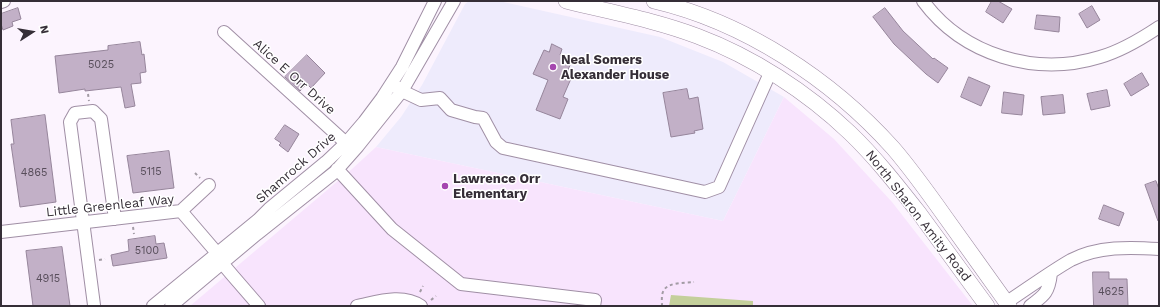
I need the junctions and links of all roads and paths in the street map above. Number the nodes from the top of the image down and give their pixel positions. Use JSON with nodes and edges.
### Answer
{"nodes":[{"id":1,"x":435,"y":1,"type":"edge"},
{"id":2,"x":454,"y":1,"type":"edge"},
{"id":3,"x":566,"y":1,"type":"edge"},
{"id":4,"x":654,"y":1,"type":"edge"},
{"id":5,"x":922,"y":1,"type":"edge"},
{"id":6,"x":1159,"y":27,"type":"edge"},
{"id":7,"x":224,"y":32,"type":"dead end"},
{"id":8,"x":770,"y":73,"type":"junction"},
{"id":9,"x":397,"y":87,"type":"junction"},
{"id":10,"x":346,"y":143,"type":"junction"},
{"id":11,"x":337,"y":169,"type":"junction"},
{"id":12,"x":210,"y":186,"type":"dead end"},
{"id":13,"x":181,"y":211,"type":"junction"},
{"id":14,"x":115,"y":219,"type":"junction"},
{"id":15,"x":83,"y":222,"type":"junction"},
{"id":16,"x":1,"y":232,"type":"edge"},
{"id":17,"x":940,"y":242,"type":"junction"},
{"id":18,"x":1159,"y":249,"type":"edge"},
{"id":19,"x":220,"y":258,"type":"junction"},
{"id":20,"x":1051,"y":273,"type":"junction"},
{"id":21,"x":694,"y":282,"type":"dead end"},
{"id":22,"x":94,"y":305,"type":"dead end"},
{"id":23,"x":1005,"y":305,"type":"edge"},
{"id":24,"x":153,"y":306,"type":"edge"},
{"id":25,"x":171,"y":306,"type":"edge"},
{"id":26,"x":259,"y":306,"type":"edge"},
{"id":27,"x":357,"y":306,"type":"edge"},
{"id":28,"x":421,"y":306,"type":"edge"},
{"id":29,"x":594,"y":306,"type":"edge"},
{"id":30,"x":662,"y":306,"type":"edge"},
{"id":31,"x":987,"y":306,"type":"edge"},
{"id":32,"x":1030,"y":306,"type":"edge"}],
"edges":[{"from":1,"to":9,"type":"street","name":"Shamrock Drive"},
{"from":2,"to":9,"type":"street","name":"Shamrock Drive"},
{"from":3,"to":8,"type":"main road","name":"North Sharon Amity Road"},
{"from":4,"to":23,"type":"main road","name":"North Sharon Amity Road"},
{"from":5,"to":6,"type":"street"},
{"from":7,"to":10,"type":"street","name":"Alice E Orr Drive"},
{"from":8,"to":9,"type":"street"},
{"from":8,"to":17,"type":"main road","name":"North Sharon Amity Road"},
{"from":9,"to":10,"type":"street","name":"Shamrock Drive"},
{"from":9,"to":11,"type":"street","name":"Shamrock Drive"},
{"from":10,"to":19,"type":"street","name":"Shamrock Drive"},
{"from":11,"to":19,"type":"street","name":"Shamrock Drive"},
{"from":11,"to":29,"type":"street"},
{"from":12,"to":13,"type":"street"},
{"from":13,"to":14,"type":"street","name":"Little Greenleaf Way"},
{"from":13,"to":19,"type":"street","name":"Little Greenleaf Way"},
{"from":14,"to":15,"type":"street","name":"Little Greenleaf Way"},
{"from":14,"to":15,"type":"street"},
{"from":15,"to":16,"type":"street","name":"Little Greenleaf Way"},
{"from":15,"to":22,"type":"street"},
{"from":17,"to":23,"type":"main road"},
{"from":17,"to":31,"type":"main road","name":"North Sharon Amity Road"},
{"from":18,"to":20,"type":"street"},
{"from":19,"to":24,"type":"street","name":"Shamrock Drive"},
{"from":19,"to":25,"type":"street","name":"Shamrock Drive"},
{"from":19,"to":26,"type":"street","name":"Little Greenleaf Way"},
{"from":20,"to":23,"type":"street"},
{"from":20,"to":32,"type":"street"},
{"from":21,"to":30,"type":"path"},
{"from":27,"to":28,"type":"street"}]}
